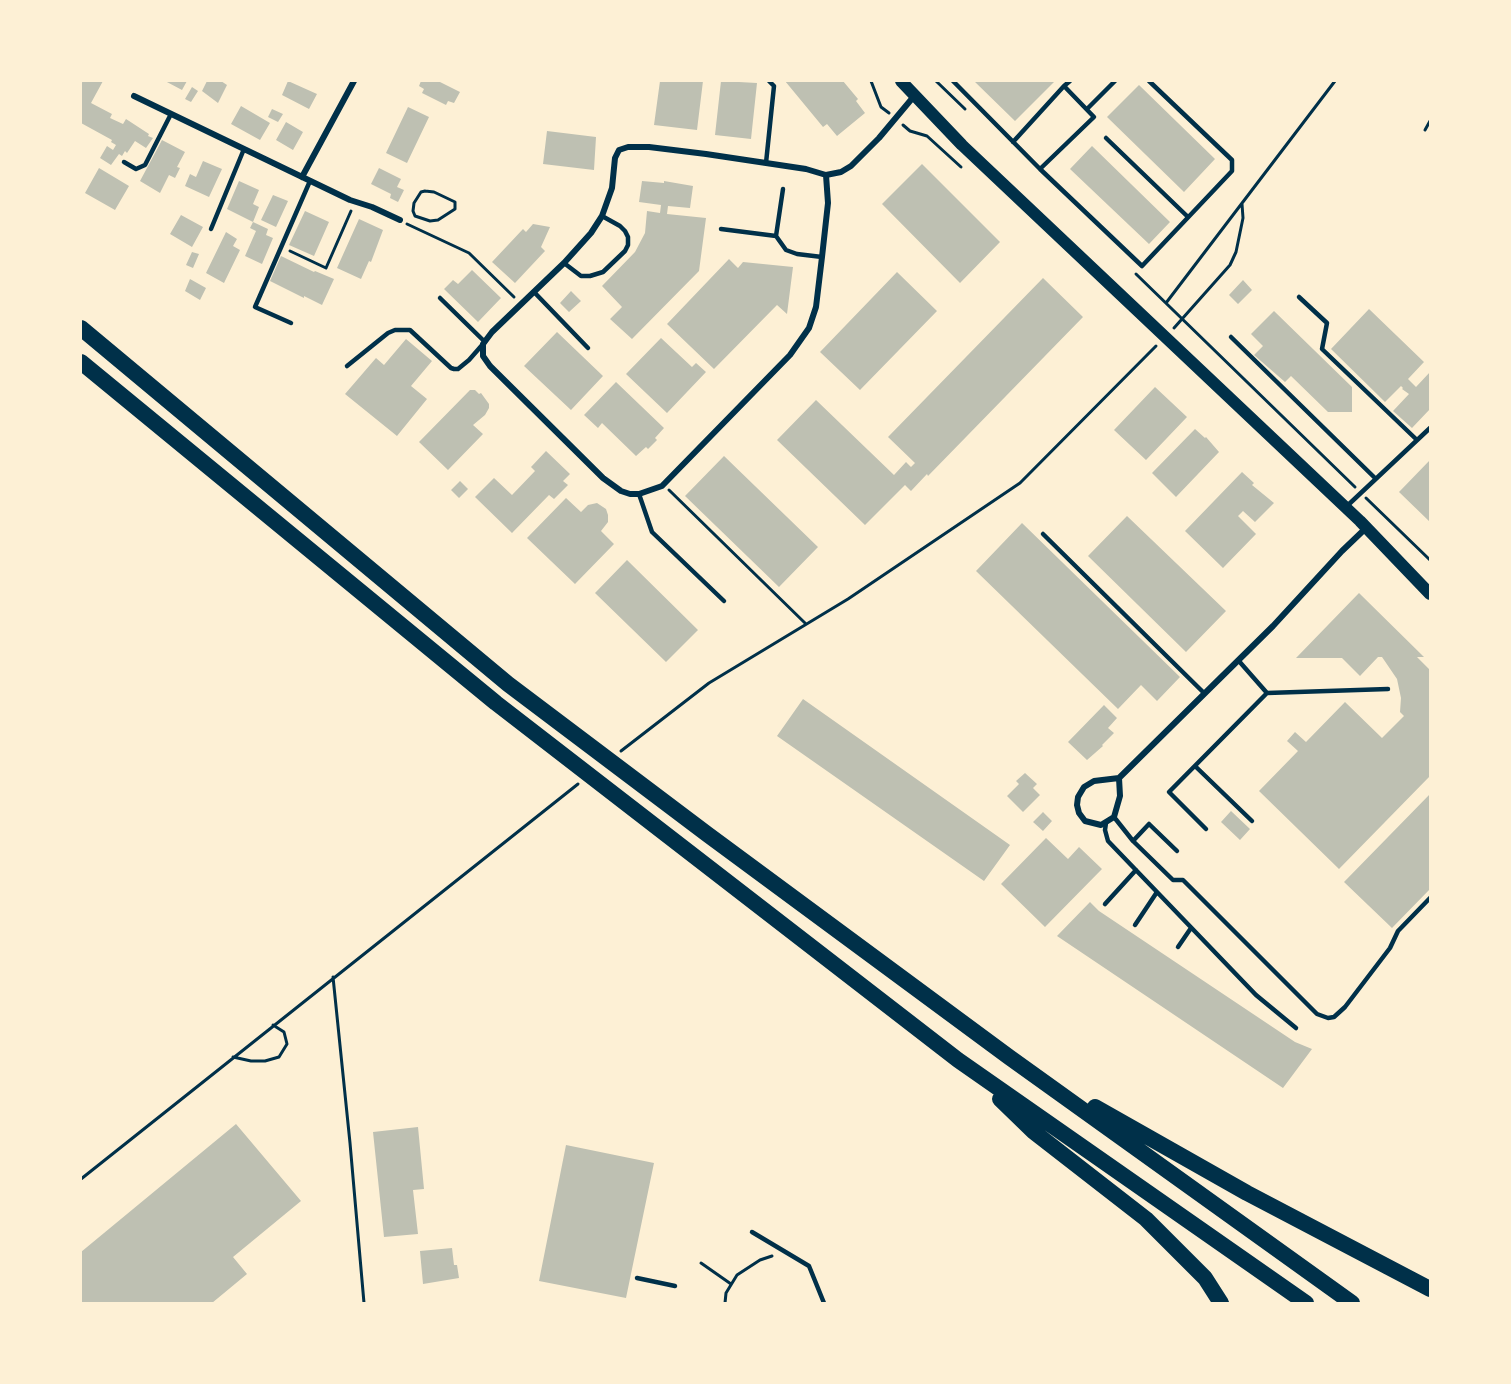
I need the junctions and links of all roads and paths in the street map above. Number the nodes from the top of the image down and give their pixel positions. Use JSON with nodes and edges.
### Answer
{"nodes":[{"id":1,"x":354,"y":81,"type":"edge"},
{"id":2,"x":769,"y":81,"type":"edge"},
{"id":3,"x":871,"y":81,"type":"edge"},
{"id":4,"x":901,"y":81,"type":"edge"},
{"id":5,"x":953,"y":81,"type":"edge"},
{"id":6,"x":1070,"y":81,"type":"edge"},
{"id":7,"x":1114,"y":81,"type":"edge"},
{"id":8,"x":1149,"y":81,"type":"edge"},
{"id":9,"x":1335,"y":81,"type":"edge"},
{"id":10,"x":1064,"y":86,"type":"junction"},
{"id":11,"x":915,"y":95,"type":"junction"},
{"id":12,"x":134,"y":96,"type":"dead end"},
{"id":13,"x":1087,"y":110,"type":"junction"},
{"id":14,"x":171,"y":114,"type":"junction"},
{"id":15,"x":896,"y":118,"type":"junction"},
{"id":16,"x":1430,"y":121,"type":"edge"},
{"id":17,"x":1425,"y":130,"type":"dead end"},
{"id":18,"x":1106,"y":138,"type":"dead end"},
{"id":19,"x":1013,"y":142,"type":"junction"},
{"id":20,"x":244,"y":149,"type":"junction"},
{"id":21,"x":124,"y":162,"type":"dead end"},
{"id":22,"x":766,"y":162,"type":"junction"},
{"id":23,"x":961,"y":167,"type":"dead end"},
{"id":24,"x":1040,"y":170,"type":"junction"},
{"id":25,"x":826,"y":175,"type":"junction"},
{"id":26,"x":302,"y":177,"type":"junction"},
{"id":27,"x":310,"y":181,"type":"junction"},
{"id":28,"x":783,"y":189,"type":"dead end"},
{"id":29,"x":356,"y":202,"type":"junction"},
{"id":30,"x":1242,"y":204,"type":"junction"},
{"id":31,"x":602,"y":216,"type":"junction"},
{"id":32,"x":1188,"y":217,"type":"junction"},
{"id":33,"x":422,"y":219,"type":"junction"},
{"id":34,"x":400,"y":220,"type":"joint"},
{"id":35,"x":211,"y":229,"type":"dead end"},
{"id":36,"x":417,"y":229,"type":"junction"},
{"id":37,"x":721,"y":229,"type":"dead end"},
{"id":38,"x":776,"y":236,"type":"junction"},
{"id":39,"x":280,"y":247,"type":"junction"},
{"id":40,"x":822,"y":257,"type":"junction"},
{"id":41,"x":564,"y":263,"type":"junction"},
{"id":42,"x":534,"y":292,"type":"junction"},
{"id":43,"x":1299,"y":297,"type":"dead end"},
{"id":44,"x":440,"y":298,"type":"dead end"},
{"id":45,"x":522,"y":304,"type":"junction"},
{"id":46,"x":1195,"y":306,"type":"dead end"},
{"id":47,"x":291,"y":323,"type":"dead end"},
{"id":48,"x":81,"y":328,"type":"edge"},
{"id":49,"x":1231,"y":336,"type":"dead end"},
{"id":50,"x":484,"y":343,"type":"junction"},
{"id":51,"x":588,"y":348,"type":"dead end"},
{"id":52,"x":1142,"y":361,"type":"dead end"},
{"id":53,"x":81,"y":362,"type":"edge"},
{"id":54,"x":347,"y":366,"type":"dead end"},
{"id":55,"x":1430,"y":428,"type":"edge"},
{"id":56,"x":1417,"y":440,"type":"junction"},
{"id":57,"x":1376,"y":479,"type":"junction"},
{"id":58,"x":662,"y":486,"type":"junction"},
{"id":59,"x":1362,"y":493,"type":"junction"},
{"id":60,"x":639,"y":494,"type":"junction"},
{"id":61,"x":1345,"y":508,"type":"junction"},
{"id":62,"x":1366,"y":528,"type":"junction"},
{"id":63,"x":1043,"y":534,"type":"dead end"},
{"id":64,"x":1430,"y":560,"type":"edge"},
{"id":65,"x":1430,"y":594,"type":"edge"},
{"id":66,"x":724,"y":601,"type":"dead end"},
{"id":67,"x":806,"y":624,"type":"junction"},
{"id":68,"x":1238,"y":660,"type":"junction"},
{"id":69,"x":1388,"y":689,"type":"dead end"},
{"id":70,"x":1204,"y":693,"type":"junction"},
{"id":71,"x":1267,"y":693,"type":"junction"},
{"id":72,"x":630,"y":744,"type":"dead end"},
{"id":73,"x":1195,"y":766,"type":"junction"},
{"id":74,"x":1119,"y":778,"type":"junction"},
{"id":75,"x":555,"y":802,"type":"dead end"},
{"id":76,"x":1114,"y":817,"type":"junction"},
{"id":77,"x":1252,"y":821,"type":"dead end"},
{"id":78,"x":1106,"y":823,"type":"junction"},
{"id":79,"x":1206,"y":830,"type":"dead end"},
{"id":80,"x":1133,"y":841,"type":"junction"},
{"id":81,"x":1177,"y":851,"type":"dead end"},
{"id":82,"x":1136,"y":870,"type":"junction"},
{"id":83,"x":1157,"y":892,"type":"junction"},
{"id":84,"x":1430,"y":898,"type":"edge"},
{"id":85,"x":1105,"y":904,"type":"dead end"},
{"id":86,"x":1136,"y":925,"type":"dead end"},
{"id":87,"x":1191,"y":928,"type":"junction"},
{"id":88,"x":1178,"y":947,"type":"dead end"},
{"id":89,"x":333,"y":977,"type":"junction"},
{"id":90,"x":273,"y":1025,"type":"junction"},
{"id":91,"x":1296,"y":1028,"type":"dead end"},
{"id":92,"x":233,"y":1056,"type":"junction"},
{"id":93,"x":1009,"y":1057,"type":"junction"},
{"id":94,"x":958,"y":1060,"type":"junction"},
{"id":95,"x":81,"y":1179,"type":"edge"},
{"id":96,"x":752,"y":1232,"type":"dead end"},
{"id":97,"x":785,"y":1251,"type":"junction"},
{"id":98,"x":701,"y":1263,"type":"dead end"},
{"id":99,"x":637,"y":1278,"type":"dead end"},
{"id":100,"x":731,"y":1284,"type":"junction"},
{"id":101,"x":675,"y":1286,"type":"dead end"},
{"id":102,"x":1430,"y":1289,"type":"edge"},
{"id":103,"x":364,"y":1303,"type":"edge"},
{"id":104,"x":725,"y":1303,"type":"edge"},
{"id":105,"x":824,"y":1303,"type":"edge"},
{"id":106,"x":1221,"y":1303,"type":"edge"},
{"id":107,"x":1306,"y":1303,"type":"edge"},
{"id":108,"x":1353,"y":1303,"type":"edge"}],
"edges":[{"from":1,"to":26,"type":"street"},
{"from":2,"to":22,"type":"lane"},
{"from":3,"to":15,"type":"path"},
{"from":4,"to":11,"type":"main road"},
{"from":5,"to":19,"type":"lane"},
{"from":6,"to":10,"type":"lane"},
{"from":7,"to":13,"type":"lane"},
{"from":8,"to":32,"type":"lane"},
{"from":9,"to":30,"type":"path"},
{"from":10,"to":13,"type":"lane"},
{"from":10,"to":19,"type":"lane"},
{"from":11,"to":15,"type":"street"},
{"from":11,"to":61,"type":"main road"},
{"from":12,"to":14,"type":"street"},
{"from":13,"to":24,"type":"lane"},
{"from":14,"to":20,"type":"street"},
{"from":14,"to":21,"type":"lane"},
{"from":15,"to":23,"type":"path"},
{"from":15,"to":25,"type":"street"},
{"from":16,"to":17,"type":"path"},
{"from":18,"to":32,"type":"lane"},
{"from":19,"to":24,"type":"lane"},
{"from":20,"to":26,"type":"street"},
{"from":20,"to":35,"type":"lane"},
{"from":22,"to":25,"type":"street"},
{"from":22,"to":31,"type":"street"},
{"from":24,"to":32,"type":"lane"},
{"from":25,"to":40,"type":"street"},
{"from":26,"to":27,"type":"street"},
{"from":27,"to":29,"type":"street"},
{"from":27,"to":39,"type":"lane"},
{"from":28,"to":38,"type":"lane"},
{"from":29,"to":34,"type":"street"},
{"from":29,"to":39,"type":"path"},
{"from":30,"to":46,"type":"path"},
{"from":30,"to":59,"type":"path"},
{"from":31,"to":41,"type":"street"},
{"from":31,"to":41,"type":"lane"},
{"from":33,"to":33,"type":"path"},
{"from":33,"to":36,"type":"path"},
{"from":34,"to":36,"type":"path"},
{"from":36,"to":45,"type":"path"},
{"from":37,"to":38,"type":"lane"},
{"from":38,"to":40,"type":"lane"},
{"from":39,"to":47,"type":"lane"},
{"from":40,"to":58,"type":"street"},
{"from":41,"to":42,"type":"street"},
{"from":42,"to":45,"type":"street"},
{"from":42,"to":51,"type":"lane"},
{"from":43,"to":56,"type":"lane"},
{"from":44,"to":50,"type":"lane"},
{"from":45,"to":50,"type":"street"},
{"from":48,"to":93,"type":"highway"},
{"from":49,"to":57,"type":"lane"},
{"from":50,"to":54,"type":"lane"},
{"from":50,"to":60,"type":"street"},
{"from":52,"to":67,"type":"path"},
{"from":53,"to":94,"type":"highway"},
{"from":55,"to":56,"type":"lane"},
{"from":56,"to":57,"type":"lane"},
{"from":57,"to":59,"type":"lane"},
{"from":58,"to":60,"type":"street"},
{"from":58,"to":67,"type":"path"},
{"from":59,"to":61,"type":"lane"},
{"from":59,"to":64,"type":"path"},
{"from":60,"to":66,"type":"lane"},
{"from":61,"to":62,"type":"main road"},
{"from":62,"to":65,"type":"main road"},
{"from":62,"to":68,"type":"street"},
{"from":63,"to":70,"type":"lane"},
{"from":67,"to":72,"type":"path"},
{"from":68,"to":70,"type":"street"},
{"from":68,"to":71,"type":"lane"},
{"from":69,"to":71,"type":"lane"},
{"from":70,"to":74,"type":"street"},
{"from":71,"to":73,"type":"lane"},
{"from":73,"to":77,"type":"lane"},
{"from":73,"to":79,"type":"lane"},
{"from":74,"to":76,"type":"street"},
{"from":74,"to":78,"type":"street"},
{"from":75,"to":89,"type":"path"},
{"from":76,"to":78,"type":"street"},
{"from":76,"to":80,"type":"lane"},
{"from":78,"to":82,"type":"lane"},
{"from":80,"to":81,"type":"lane"},
{"from":80,"to":84,"type":"lane"},
{"from":82,"to":83,"type":"lane"},
{"from":82,"to":85,"type":"lane"},
{"from":83,"to":86,"type":"lane"},
{"from":83,"to":87,"type":"lane"},
{"from":87,"to":88,"type":"lane"},
{"from":87,"to":91,"type":"lane"},
{"from":89,"to":90,"type":"path"},
{"from":89,"to":103,"type":"path"},
{"from":90,"to":92,"type":"path"},
{"from":90,"to":92,"type":"path"},
{"from":92,"to":95,"type":"path"},
{"from":93,"to":102,"type":"highway"},
{"from":93,"to":108,"type":"highway"},
{"from":94,"to":106,"type":"highway"},
{"from":94,"to":107,"type":"highway"},
{"from":96,"to":97,"type":"lane"},
{"from":97,"to":100,"type":"path"},
{"from":97,"to":105,"type":"lane"},
{"from":98,"to":100,"type":"path"},
{"from":99,"to":101,"type":"lane"},
{"from":100,"to":104,"type":"path"}]}
